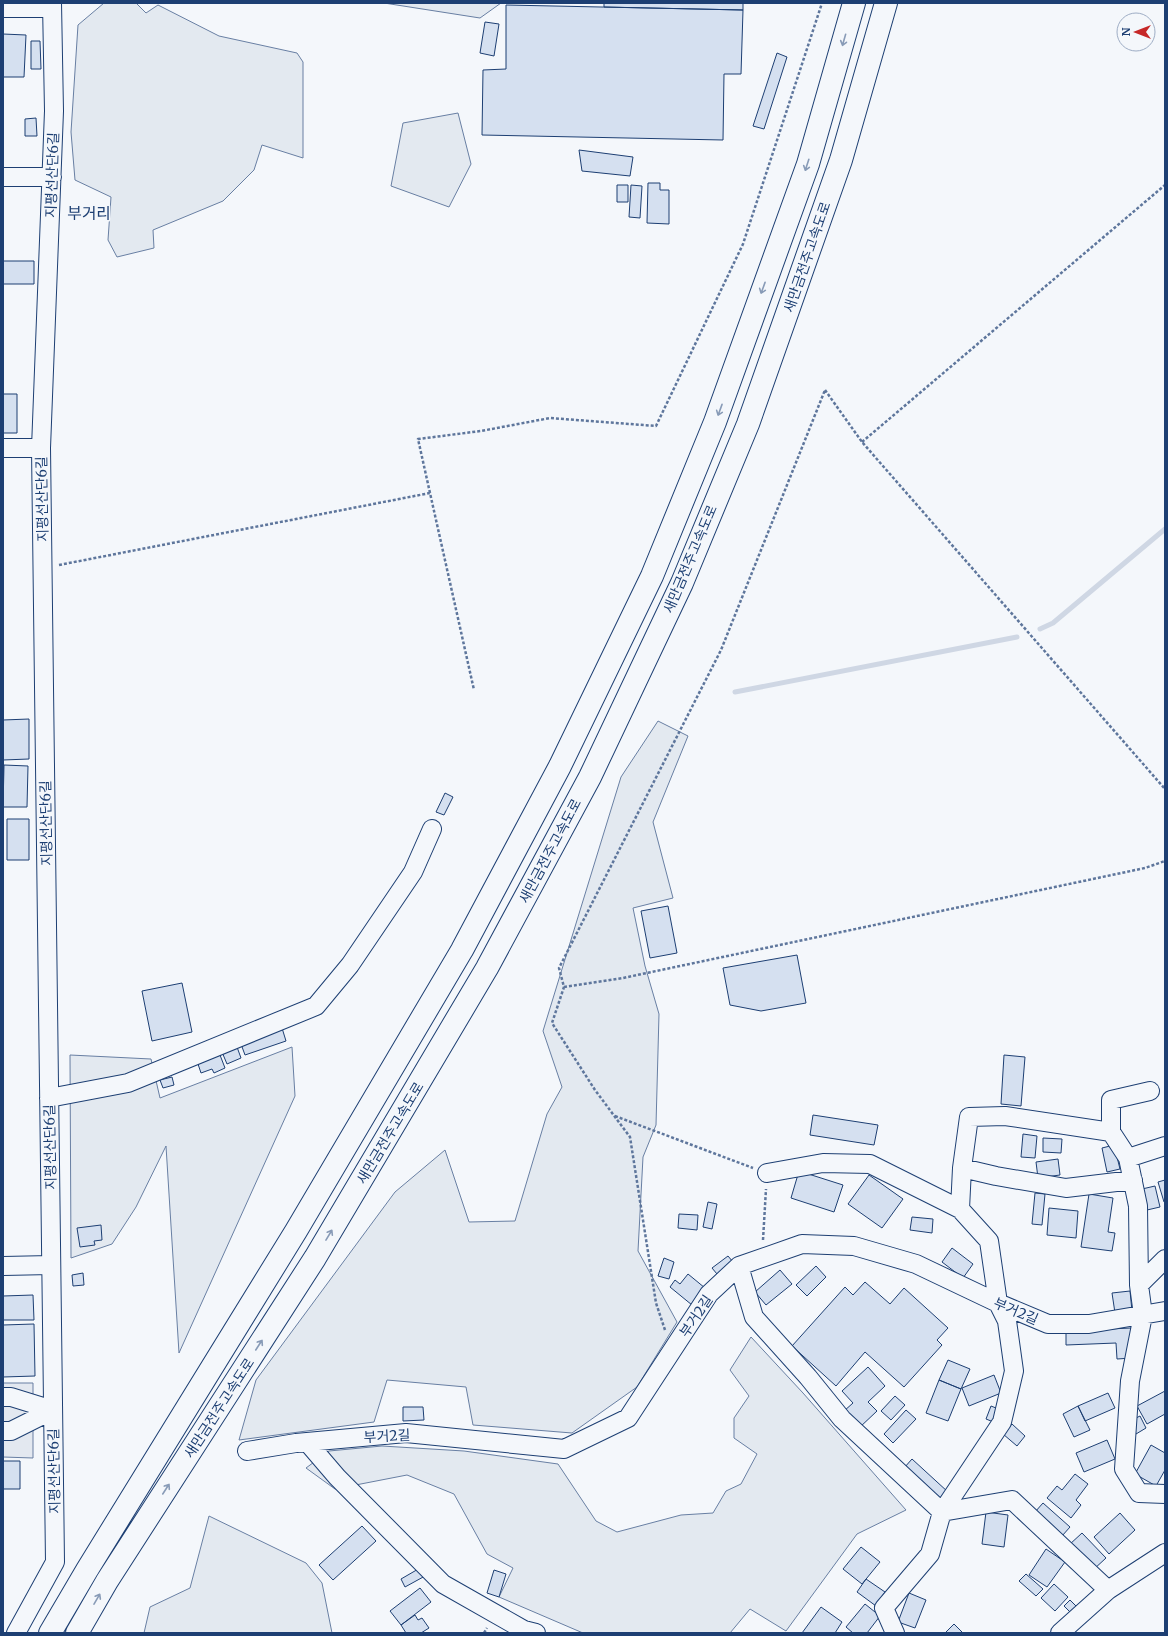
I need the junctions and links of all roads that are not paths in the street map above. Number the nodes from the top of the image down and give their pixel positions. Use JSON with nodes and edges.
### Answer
{"nodes":[{"id":1,"x":854,"y":3,"type":"edge"},
{"id":2,"x":886,"y":3,"type":"edge"},
{"id":3,"x":52,"y":5,"type":"edge"},
{"id":4,"x":3,"y":8,"type":"edge"},
{"id":5,"x":52,"y":176,"type":"junction"},
{"id":6,"x":3,"y":177,"type":"edge"},
{"id":7,"x":3,"y":448,"type":"edge"},
{"id":8,"x":41,"y":448,"type":"junction"},
{"id":9,"x":432,"y":829,"type":"dead end"},
{"id":10,"x":1150,"y":1091,"type":"dead end"},
{"id":11,"x":49,"y":1098,"type":"junction"},
{"id":12,"x":1111,"y":1132,"type":"junction"},
{"id":13,"x":1165,"y":1146,"type":"edge"},
{"id":14,"x":1128,"y":1158,"type":"junction"},
{"id":15,"x":962,"y":1168,"type":"junction"},
{"id":16,"x":767,"y":1173,"type":"road end"},
{"id":17,"x":1133,"y":1180,"type":"junction"},
{"id":18,"x":960,"y":1209,"type":"junction"},
{"id":19,"x":1165,"y":1259,"type":"edge"},
{"id":20,"x":51,"y":1265,"type":"junction"},
{"id":21,"x":3,"y":1266,"type":"edge"},
{"id":22,"x":739,"y":1266,"type":"junction"},
{"id":23,"x":1139,"y":1286,"type":"junction"},
{"id":24,"x":998,"y":1303,"type":"junction"},
{"id":25,"x":1165,"y":1310,"type":"edge"},
{"id":26,"x":1143,"y":1315,"type":"junction"},
{"id":27,"x":3,"y":1397,"type":"edge"},
{"id":28,"x":53,"y":1410,"type":"junction"},
{"id":29,"x":3,"y":1431,"type":"edge"},
{"id":30,"x":307,"y":1442,"type":"junction"},
{"id":31,"x":247,"y":1451,"type":"dead end"},
{"id":32,"x":1165,"y":1494,"type":"edge"},
{"id":33,"x":942,"y":1512,"type":"junction"},
{"id":34,"x":1165,"y":1553,"type":"edge"},
{"id":35,"x":1108,"y":1590,"type":"junction"},
{"id":36,"x":16,"y":1633,"type":"edge"},
{"id":37,"x":50,"y":1633,"type":"edge"},
{"id":38,"x":77,"y":1633,"type":"edge"},
{"id":39,"x":536,"y":1633,"type":"edge"},
{"id":40,"x":895,"y":1633,"type":"edge"},
{"id":41,"x":1060,"y":1633,"type":"edge"}],
"edges":[{"from":1,"to":37,"type":"highway","name":"새만금전주고속도로","one_way":true},
{"from":38,"to":2,"type":"highway","name":"새만금전주고속도로","one_way":true},
{"from":3,"to":4,"type":"street"},
{"from":3,"to":5,"type":"street","name":"지평선산단6길"},
{"from":5,"to":6,"type":"street"},
{"from":5,"to":8,"type":"street","name":"지평선산단6길"},
{"from":7,"to":8,"type":"street"},
{"from":8,"to":11,"type":"street","name":"지평선산단6길"},
{"from":9,"to":11,"type":"street"},
{"from":10,"to":12,"type":"street"},
{"from":11,"to":20,"type":"street","name":"지평선산단6길"},
{"from":12,"to":14,"type":"street"},
{"from":12,"to":15,"type":"street"},
{"from":13,"to":14,"type":"street"},
{"from":14,"to":17,"type":"street"},
{"from":15,"to":17,"type":"street"},
{"from":15,"to":18,"type":"street"},
{"from":16,"to":18,"type":"street"},
{"from":17,"to":23,"type":"street"},
{"from":18,"to":24,"type":"street"},
{"from":19,"to":23,"type":"street"},
{"from":20,"to":21,"type":"street"},
{"from":20,"to":28,"type":"street","name":"지평선산단6길"},
{"from":22,"to":24,"type":"street","name":"부거2길"},
{"from":22,"to":30,"type":"street","name":"부거2길"},
{"from":22,"to":33,"type":"street"},
{"from":23,"to":26,"type":"street"},
{"from":24,"to":26,"type":"street","name":"부거2길"},
{"from":24,"to":33,"type":"street"},
{"from":25,"to":26,"type":"street","name":"부거2길"},
{"from":26,"to":32,"type":"street"},
{"from":27,"to":28,"type":"street"},
{"from":28,"to":29,"type":"street"},
{"from":28,"to":36,"type":"street","name":"지평선산단6길"},
{"from":30,"to":31,"type":"street","name":"부거2길"},
{"from":30,"to":39,"type":"street"},
{"from":33,"to":35,"type":"street"},
{"from":33,"to":40,"type":"street"},
{"from":34,"to":35,"type":"street"},
{"from":35,"to":41,"type":"street"}]}
